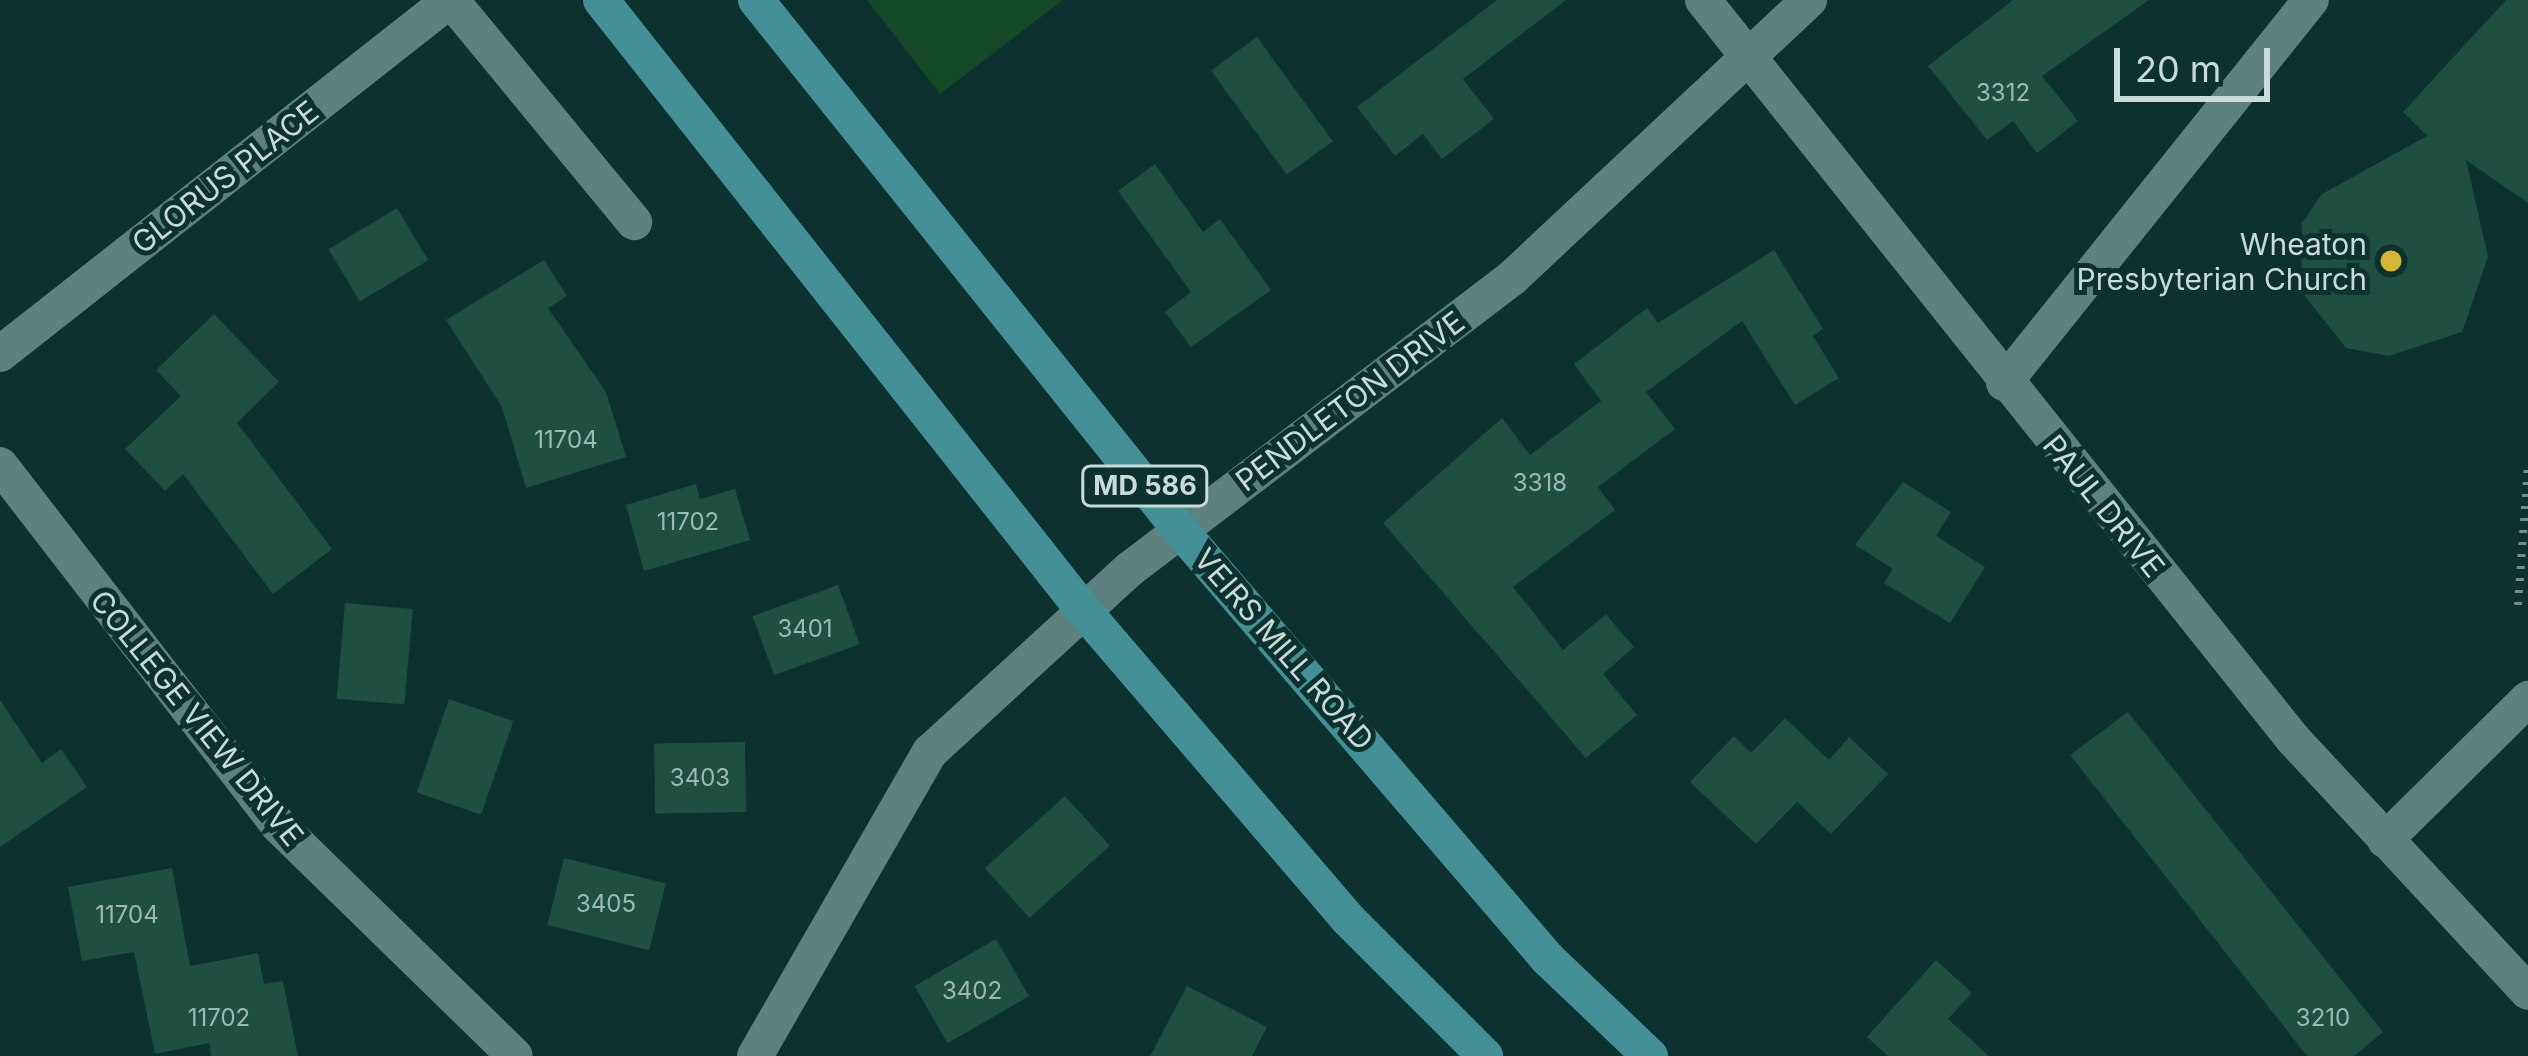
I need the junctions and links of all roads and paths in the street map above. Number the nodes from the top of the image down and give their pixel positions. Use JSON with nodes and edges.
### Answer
{"nodes":[{"id":1,"x":451,"y":0,"type":"edge"},
{"id":2,"x":601,"y":0,"type":"edge"},
{"id":3,"x":756,"y":0,"type":"edge"},
{"id":4,"x":1703,"y":0,"type":"edge"},
{"id":5,"x":1809,"y":0,"type":"edge"},
{"id":6,"x":2311,"y":0,"type":"edge"},
{"id":7,"x":1752,"y":59,"type":"junction"},
{"id":8,"x":634,"y":222,"type":"dead end"},
{"id":9,"x":0,"y":354,"type":"edge"},
{"id":10,"x":2004,"y":383,"type":"junction"},
{"id":11,"x":0,"y":464,"type":"edge"},
{"id":12,"x":2528,"y":467,"type":"edge"},
{"id":13,"x":1180,"y":531,"type":"junction"},
{"id":14,"x":2518,"y":605,"type":"dead end"},
{"id":15,"x":1084,"y":611,"type":"junction"},
{"id":16,"x":2528,"y":699,"type":"edge"},
{"id":17,"x":2384,"y":840,"type":"junction"},
{"id":18,"x":2528,"y":992,"type":"edge"},
{"id":19,"x":515,"y":1056,"type":"edge"},
{"id":20,"x":755,"y":1056,"type":"edge"},
{"id":21,"x":1485,"y":1056,"type":"edge"},
{"id":22,"x":1650,"y":1056,"type":"edge"}],
"edges":[{"from":1,"to":8,"type":"street"},
{"from":1,"to":9,"type":"street","name":"GLORUS PLACE"},
{"from":2,"to":15,"type":"main road"},
{"from":3,"to":13,"type":"main road","name":"VEIRS MILL ROAD","number":"MD 586"},
{"from":4,"to":7,"type":"street","name":"PAUL DRIVE"},
{"from":5,"to":7,"type":"street","name":"PENDLETON DRIVE"},
{"from":6,"to":10,"type":"street"},
{"from":7,"to":10,"type":"street","name":"PAUL DRIVE"},
{"from":7,"to":13,"type":"street","name":"PENDLETON DRIVE"},
{"from":10,"to":17,"type":"street","name":"PAUL DRIVE"},
{"from":11,"to":19,"type":"street","name":"COLLEGE VIEW DRIVE"},
{"from":12,"to":14,"type":"path"},
{"from":13,"to":15,"type":"street","name":"PENDLETON DRIVE"},
{"from":13,"to":22,"type":"main road","name":"VEIRS MILL ROAD","number":"MD 586"},
{"from":15,"to":20,"type":"street","name":"PENDLETON DRIVE"},
{"from":15,"to":21,"type":"main road"},
{"from":16,"to":17,"type":"street"},
{"from":17,"to":18,"type":"street","name":"PAUL DRIVE"}]}
